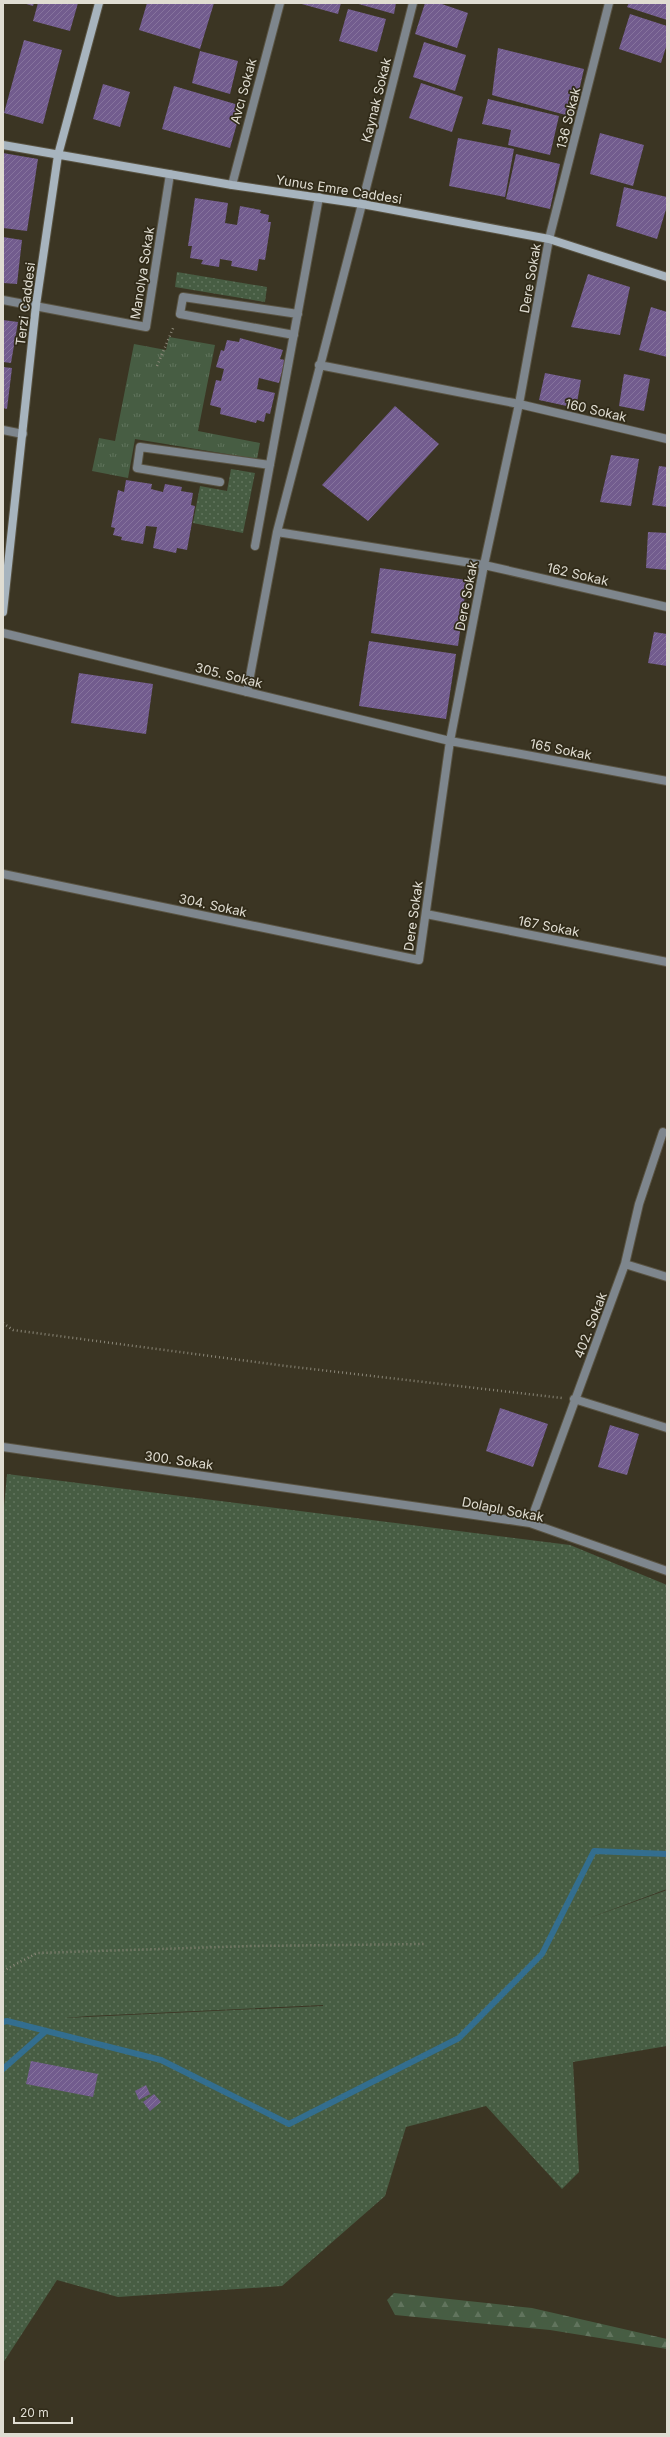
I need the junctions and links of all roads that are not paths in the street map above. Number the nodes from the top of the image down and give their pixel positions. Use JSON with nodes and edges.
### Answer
{"nodes":[{"id":1,"x":99,"y":3,"type":"edge"},
{"id":2,"x":280,"y":3,"type":"edge"},
{"id":3,"x":413,"y":3,"type":"edge"},
{"id":4,"x":610,"y":3,"type":"edge"},
{"id":5,"x":3,"y":145,"type":"edge"},
{"id":6,"x":58,"y":155,"type":"junction"},
{"id":7,"x":170,"y":174,"type":"junction"},
{"id":8,"x":232,"y":185,"type":"junction"},
{"id":9,"x":320,"y":197,"type":"junction"},
{"id":10,"x":362,"y":204,"type":"junction"},
{"id":11,"x":549,"y":239,"type":"junction"},
{"id":12,"x":667,"y":277,"type":"edge"},
{"id":13,"x":3,"y":300,"type":"edge"},
{"id":14,"x":36,"y":305,"type":"junction"},
{"id":15,"x":298,"y":314,"type":"junction"},
{"id":16,"x":294,"y":335,"type":"junction"},
{"id":17,"x":319,"y":365,"type":"junction"},
{"id":18,"x":520,"y":404,"type":"junction"},
{"id":19,"x":3,"y":430,"type":"edge"},
{"id":20,"x":23,"y":434,"type":"junction"},
{"id":21,"x":667,"y":439,"type":"edge"},
{"id":22,"x":270,"y":464,"type":"junction"},
{"id":23,"x":220,"y":482,"type":"dead end"},
{"id":24,"x":277,"y":532,"type":"junction"},
{"id":25,"x":255,"y":546,"type":"dead end"},
{"id":26,"x":484,"y":565,"type":"junction"},
{"id":27,"x":667,"y":607,"type":"edge"},
{"id":28,"x":3,"y":612,"type":"edge"},
{"id":29,"x":3,"y":633,"type":"edge"},
{"id":30,"x":246,"y":692,"type":"junction"},
{"id":31,"x":450,"y":740,"type":"junction"},
{"id":32,"x":667,"y":781,"type":"edge"},
{"id":33,"x":3,"y":874,"type":"edge"},
{"id":34,"x":426,"y":914,"type":"junction"},
{"id":35,"x":419,"y":960,"type":"joint"},
{"id":36,"x":667,"y":962,"type":"edge"},
{"id":37,"x":663,"y":1132,"type":"dead end"},
{"id":38,"x":625,"y":1264,"type":"junction"},
{"id":39,"x":667,"y":1277,"type":"edge"},
{"id":40,"x":574,"y":1399,"type":"junction"},
{"id":41,"x":667,"y":1428,"type":"edge"},
{"id":42,"x":3,"y":1447,"type":"edge"},
{"id":43,"x":352,"y":1496,"type":"joint"},
{"id":44,"x":530,"y":1523,"type":"junction"},
{"id":45,"x":667,"y":1571,"type":"edge"}],
"edges":[{"from":1,"to":6,"type":"street","name":"Terzi Caddesi"},
{"from":2,"to":8,"type":"street","name":"Avcı Sokak"},
{"from":3,"to":10,"type":"street","name":"Kaynak Sokak"},
{"from":4,"to":11,"type":"street","name":"136 Sokak"},
{"from":5,"to":6,"type":"street","name":"Yunus Emre Caddesi"},
{"from":6,"to":7,"type":"street","name":"Yunus Emre Caddesi"},
{"from":6,"to":14,"type":"street","name":"Terzi Caddesi"},
{"from":7,"to":8,"type":"street","name":"Yunus Emre Caddesi"},
{"from":7,"to":14,"type":"street","name":"Manolya Sokak"},
{"from":8,"to":9,"type":"street","name":"Yunus Emre Caddesi"},
{"from":9,"to":10,"type":"street","name":"Yunus Emre Caddesi"},
{"from":9,"to":15,"type":"street"},
{"from":10,"to":11,"type":"street","name":"Yunus Emre Caddesi"},
{"from":10,"to":17,"type":"street","name":"Kaynak Sokak"},
{"from":11,"to":12,"type":"street","name":"Yunus Emre Caddesi"},
{"from":11,"to":18,"type":"street","name":"Dere Sokak"},
{"from":13,"to":14,"type":"street","name":"Manolya Sokak"},
{"from":14,"to":20,"type":"street","name":"Terzi Caddesi"},
{"from":15,"to":16,"type":"street"},
{"from":15,"to":16,"type":"street"},
{"from":16,"to":22,"type":"street"},
{"from":17,"to":18,"type":"street","name":"160 Sokak"},
{"from":17,"to":24,"type":"street","name":"Kaynak Sokak"},
{"from":18,"to":21,"type":"street","name":"160 Sokak"},
{"from":18,"to":26,"type":"street","name":"Dere Sokak"},
{"from":19,"to":20,"type":"street"},
{"from":20,"to":28,"type":"street","name":"Terzi Caddesi"},
{"from":22,"to":23,"type":"street"},
{"from":22,"to":25,"type":"street"},
{"from":24,"to":26,"type":"street","name":"162 Sokak"},
{"from":24,"to":30,"type":"street","name":"Kaynak Sokak"},
{"from":26,"to":27,"type":"street","name":"162 Sokak"},
{"from":26,"to":31,"type":"street","name":"Dere Sokak"},
{"from":29,"to":30,"type":"street","name":"305. Sokak"},
{"from":30,"to":31,"type":"street","name":"305. Sokak"},
{"from":31,"to":32,"type":"street","name":"165 Sokak"},
{"from":31,"to":34,"type":"street","name":"Dere Sokak"},
{"from":33,"to":35,"type":"street","name":"304. Sokak"},
{"from":34,"to":35,"type":"street","name":"Dere Sokak"},
{"from":34,"to":36,"type":"street","name":"167 Sokak"},
{"from":37,"to":38,"type":"street","name":"402. Sokak"},
{"from":38,"to":39,"type":"street"},
{"from":38,"to":40,"type":"street","name":"402. Sokak"},
{"from":40,"to":41,"type":"street"},
{"from":40,"to":44,"type":"street","name":"402. Sokak"},
{"from":42,"to":43,"type":"street","name":"300. Sokak"},
{"from":43,"to":44,"type":"street","name":"Dolaplı Sokak"},
{"from":44,"to":45,"type":"street","name":"Dolaplı Sokak"}]}
